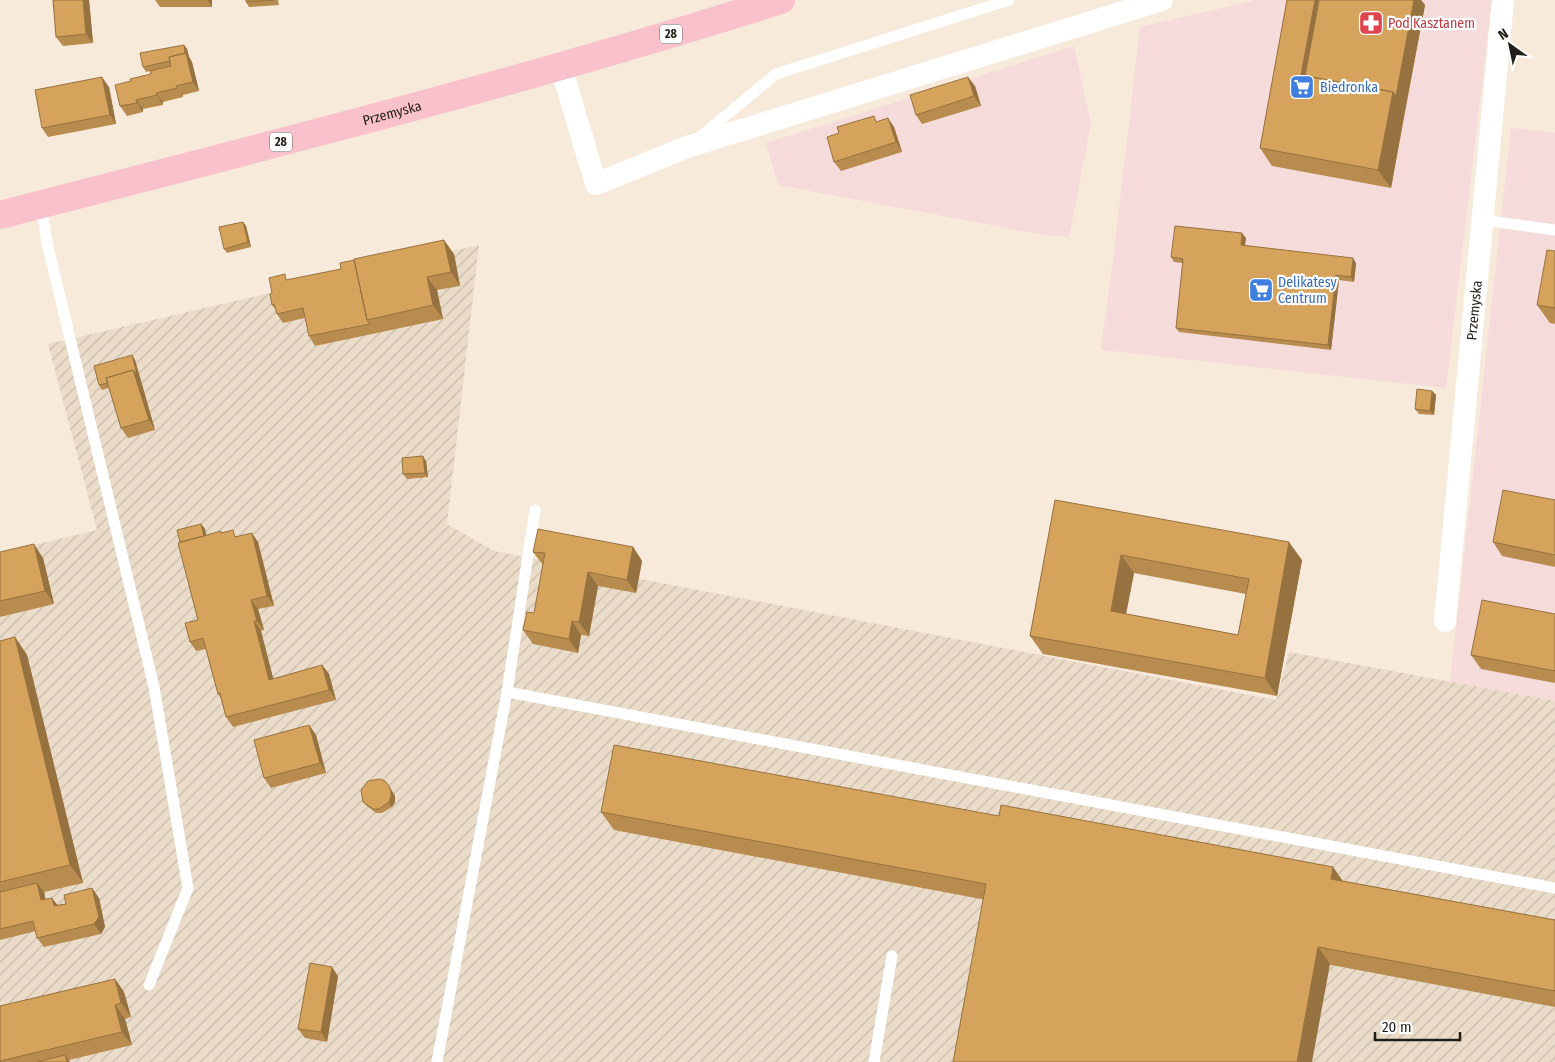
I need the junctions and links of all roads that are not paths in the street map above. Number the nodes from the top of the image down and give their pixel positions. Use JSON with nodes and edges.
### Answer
{"nodes":[{"id":1,"x":781,"y":0,"type":"edge"},
{"id":2,"x":1009,"y":0,"type":"edge"},
{"id":3,"x":1162,"y":0,"type":"edge"},
{"id":4,"x":1503,"y":0,"type":"edge"},
{"id":5,"x":561,"y":67,"type":"junction"},
{"id":6,"x":687,"y":147,"type":"junction"},
{"id":7,"x":41,"y":204,"type":"junction"},
{"id":8,"x":0,"y":214,"type":"edge"},
{"id":9,"x":1483,"y":220,"type":"junction"},
{"id":10,"x":1555,"y":230,"type":"edge"},
{"id":11,"x":536,"y":510,"type":"dead end"},
{"id":12,"x":1446,"y":621,"type":"dead end"},
{"id":13,"x":507,"y":692,"type":"junction"},
{"id":14,"x":1555,"y":888,"type":"edge"},
{"id":15,"x":892,"y":956,"type":"dead end"},
{"id":16,"x":149,"y":985,"type":"dead end"},
{"id":17,"x":437,"y":1062,"type":"edge"},
{"id":18,"x":874,"y":1062,"type":"edge"}],
"edges":[{"from":1,"to":5,"type":"main road","name":"Przemyska","number":"28"},
{"from":2,"to":6,"type":"lane"},
{"from":3,"to":6,"type":"street"},
{"from":4,"to":9,"type":"street","name":"Przemyska"},
{"from":5,"to":6,"type":"street"},
{"from":5,"to":7,"type":"main road","name":"Przemyska","number":"28"},
{"from":7,"to":8,"type":"main road","name":"Przemyska","number":"28"},
{"from":7,"to":16,"type":"lane"},
{"from":9,"to":10,"type":"lane"},
{"from":9,"to":12,"type":"street","name":"Przemyska"},
{"from":11,"to":13,"type":"lane"},
{"from":13,"to":14,"type":"lane"},
{"from":13,"to":17,"type":"lane"},
{"from":15,"to":18,"type":"lane"}]}
